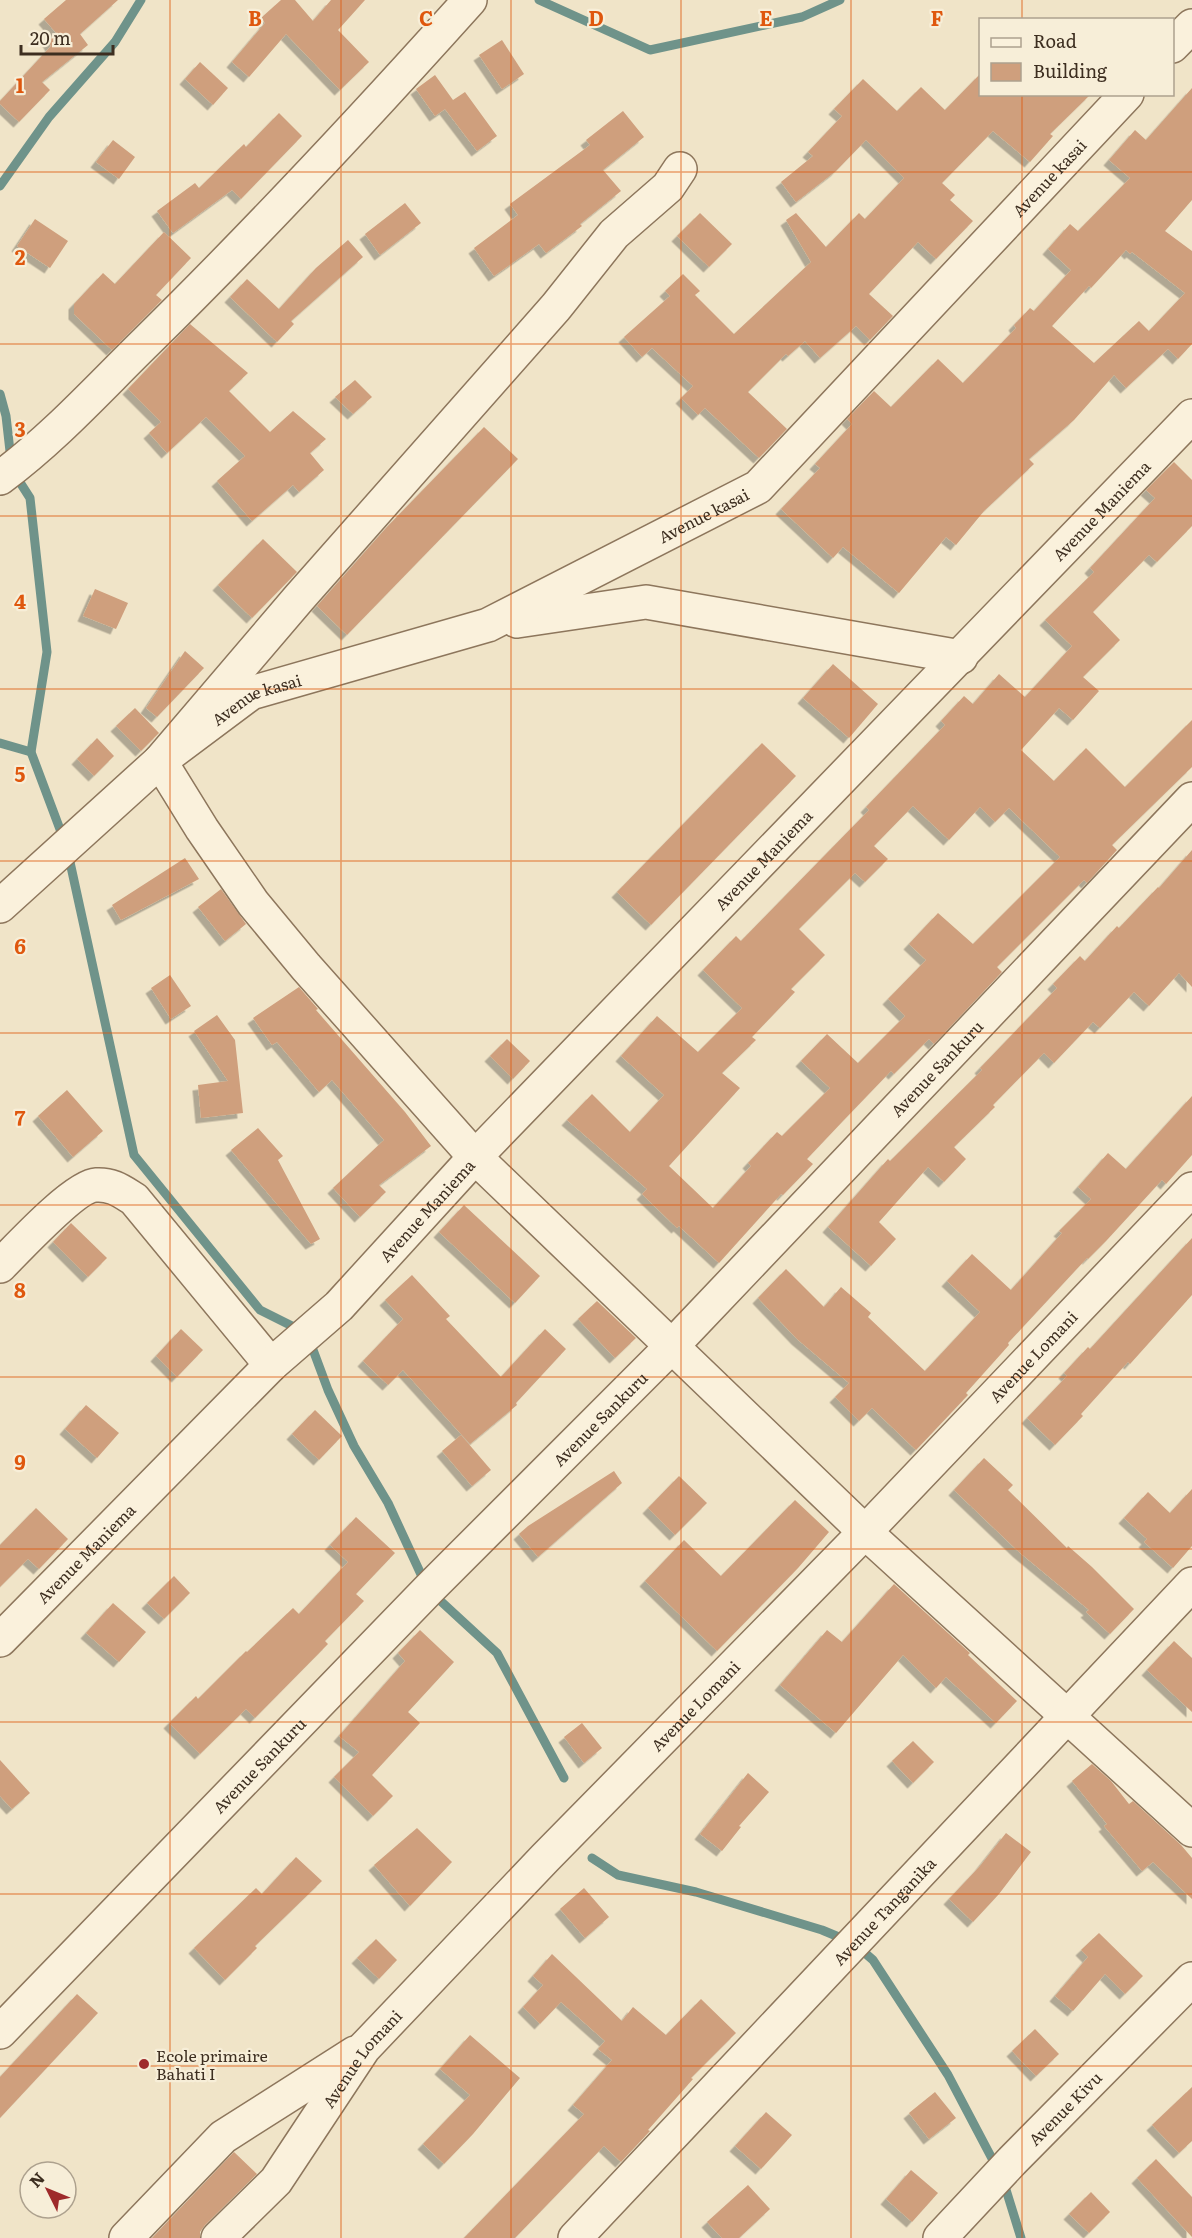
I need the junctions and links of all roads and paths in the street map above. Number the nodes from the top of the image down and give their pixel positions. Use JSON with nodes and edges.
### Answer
{"nodes":[{"id":1,"x":470,"y":0,"type":"edge"},
{"id":2,"x":1192,"y":26,"type":"edge"},
{"id":3,"x":1174,"y":45,"type":"edge"},
{"id":4,"x":1125,"y":96,"type":"edge"},
{"id":5,"x":680,"y":168,"type":"dead end"},
{"id":6,"x":1192,"y":416,"type":"edge"},
{"id":7,"x":0,"y":478,"type":"edge"},
{"id":8,"x":488,"y":626,"type":"junction"},
{"id":9,"x":961,"y":657,"type":"junction"},
{"id":10,"x":160,"y":761,"type":"junction"},
{"id":11,"x":1192,"y":799,"type":"edge"},
{"id":12,"x":0,"y":906,"type":"edge"},
{"id":13,"x":475,"y":1157,"type":"junction"},
{"id":14,"x":1192,"y":1189,"type":"edge"},
{"id":15,"x":0,"y":1266,"type":"edge"},
{"id":16,"x":672,"y":1346,"type":"junction"},
{"id":17,"x":271,"y":1365,"type":"junction"},
{"id":18,"x":865,"y":1532,"type":"junction"},
{"id":19,"x":1192,"y":1584,"type":"edge"},
{"id":20,"x":0,"y":1640,"type":"edge"},
{"id":21,"x":1067,"y":1715,"type":"junction"},
{"id":22,"x":1192,"y":1830,"type":"edge"},
{"id":23,"x":1192,"y":1979,"type":"edge"},
{"id":24,"x":0,"y":2032,"type":"edge"},
{"id":25,"x":364,"y":2048,"type":"junction"},
{"id":26,"x":126,"y":2238,"type":"edge"},
{"id":27,"x":218,"y":2238,"type":"edge"},
{"id":28,"x":575,"y":2238,"type":"edge"},
{"id":29,"x":940,"y":2238,"type":"edge"}],
"edges":[{"from":1,"to":7,"type":"street"},
{"from":2,"to":3,"type":"street"},
{"from":4,"to":8,"type":"street","name":"Avenue kasai"},
{"from":5,"to":10,"type":"street"},
{"from":6,"to":9,"type":"street","name":"Avenue Maniema"},
{"from":8,"to":9,"type":"street"},
{"from":8,"to":10,"type":"street","name":"Avenue kasai"},
{"from":9,"to":13,"type":"street","name":"Avenue Maniema"},
{"from":10,"to":12,"type":"street"},
{"from":10,"to":13,"type":"street"},
{"from":11,"to":16,"type":"street","name":"Avenue Sankuru"},
{"from":13,"to":16,"type":"street"},
{"from":13,"to":17,"type":"street","name":"Avenue Maniema"},
{"from":14,"to":18,"type":"street","name":"Avenue Lomani"},
{"from":15,"to":17,"type":"street"},
{"from":16,"to":18,"type":"street"},
{"from":16,"to":24,"type":"street","name":"Avenue Sankuru"},
{"from":17,"to":20,"type":"street","name":"Avenue Maniema"},
{"from":18,"to":21,"type":"street"},
{"from":18,"to":25,"type":"street","name":"Avenue Lomani"},
{"from":19,"to":21,"type":"street","name":"Avenue Tanganika"},
{"from":21,"to":22,"type":"street"},
{"from":21,"to":28,"type":"street","name":"Avenue Tanganika"},
{"from":23,"to":29,"type":"street","name":"Avenue Kivu"},
{"from":25,"to":26,"type":"street"},
{"from":25,"to":27,"type":"street","name":"Avenue Lomani"}]}
